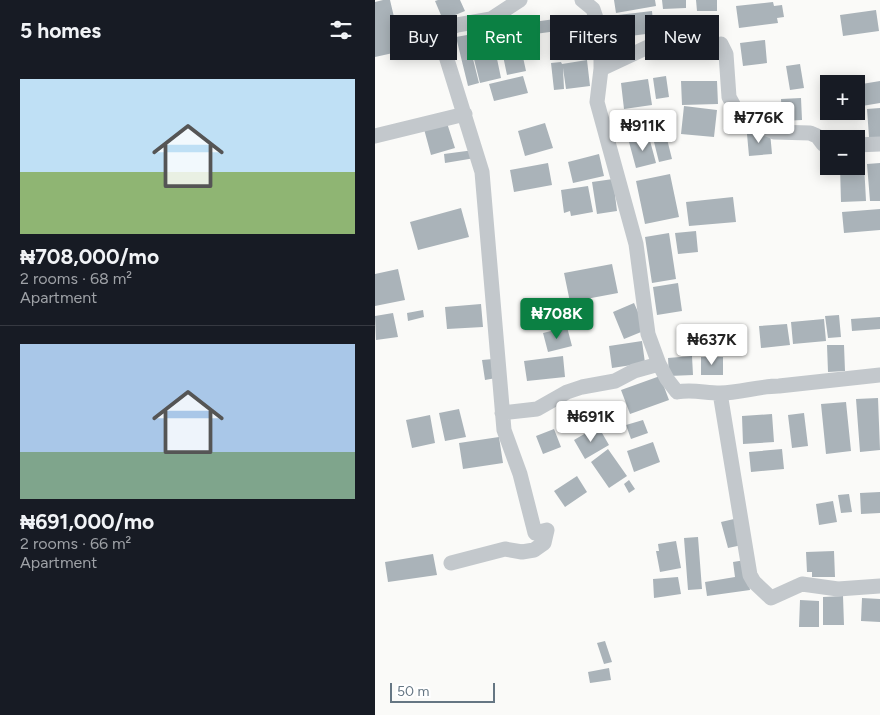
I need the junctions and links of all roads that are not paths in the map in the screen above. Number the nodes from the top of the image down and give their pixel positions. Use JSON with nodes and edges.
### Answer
{"nodes":[{"id":1,"x":519,"y":0,"type":"edge"},
{"id":2,"x":582,"y":0,"type":"edge"},
{"id":3,"x":601,"y":70,"type":"junction"},
{"id":4,"x":465,"y":114,"type":"junction"},
{"id":5,"x":375,"y":136,"type":"edge"},
{"id":6,"x":820,"y":140,"type":"edge"},
{"id":7,"x":880,"y":144,"type":"edge"},
{"id":8,"x":865,"y":145,"type":"edge"},
{"id":9,"x":659,"y":364,"type":"junction"},
{"id":10,"x":880,"y":374,"type":"edge"},
{"id":11,"x":720,"y":393,"type":"junction"},
{"id":12,"x":502,"y":413,"type":"junction"},
{"id":13,"x":451,"y":563,"type":"dead end"},
{"id":14,"x":880,"y":586,"type":"edge"}],
"edges":[{"from":1,"to":4,"type":"street"},
{"from":2,"to":3,"type":"street"},
{"from":3,"to":6,"type":"street"},
{"from":3,"to":9,"type":"street"},
{"from":4,"to":5,"type":"street"},
{"from":4,"to":12,"type":"street"},
{"from":7,"to":8,"type":"street"},
{"from":9,"to":11,"type":"street"},
{"from":9,"to":12,"type":"street"},
{"from":10,"to":11,"type":"street"},
{"from":11,"to":14,"type":"street"},
{"from":12,"to":13,"type":"street"}]}
